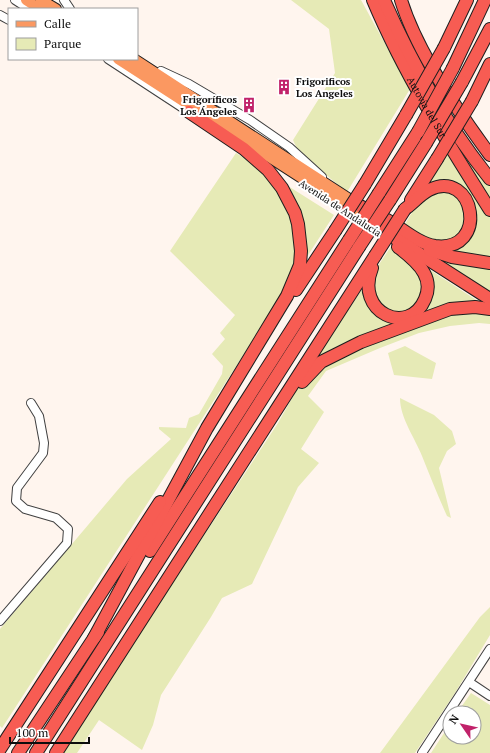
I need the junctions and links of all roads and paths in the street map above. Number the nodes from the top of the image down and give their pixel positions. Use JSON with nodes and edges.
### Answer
{"nodes":[{"id":1,"x":15,"y":0,"type":"edge"},
{"id":2,"x":42,"y":0,"type":"edge"},
{"id":3,"x":373,"y":0,"type":"edge"},
{"id":4,"x":384,"y":0,"type":"edge"},
{"id":5,"x":401,"y":0,"type":"edge"},
{"id":6,"x":461,"y":0,"type":"edge"},
{"id":7,"x":467,"y":0,"type":"edge"},
{"id":8,"x":485,"y":0,"type":"edge"},
{"id":9,"x":27,"y":6,"type":"edge"},
{"id":10,"x":54,"y":8,"type":"edge"},
{"id":11,"x":490,"y":29,"type":"edge"},
{"id":12,"x":444,"y":48,"type":"junction"},
{"id":13,"x":138,"y":57,"type":"edge"},
{"id":14,"x":110,"y":60,"type":"edge"},
{"id":15,"x":120,"y":60,"type":"edge"},
{"id":16,"x":136,"y":60,"type":"edge"},
{"id":17,"x":490,"y":64,"type":"edge"},
{"id":18,"x":145,"y":66,"type":"junction"},
{"id":19,"x":167,"y":75,"type":"junction"},
{"id":20,"x":189,"y":112,"type":"junction"},
{"id":21,"x":490,"y":155,"type":"edge"},
{"id":22,"x":490,"y":179,"type":"edge"},
{"id":23,"x":341,"y":193,"type":"junction"},
{"id":24,"x":358,"y":209,"type":"junction"},
{"id":25,"x":406,"y":209,"type":"junction"},
{"id":26,"x":490,"y":210,"type":"edge"},
{"id":27,"x":354,"y":244,"type":"junction"},
{"id":28,"x":398,"y":247,"type":"junction"},
{"id":29,"x":375,"y":256,"type":"junction"},
{"id":30,"x":490,"y":263,"type":"edge"},
{"id":31,"x":490,"y":299,"type":"edge"},
{"id":32,"x":490,"y":306,"type":"edge"},
{"id":33,"x":490,"y":310,"type":"edge"},
{"id":34,"x":31,"y":403,"type":"dead end"},
{"id":35,"x":207,"y":428,"type":"junction"},
{"id":36,"x":0,"y":621,"type":"edge"},
{"id":37,"x":137,"y":629,"type":"junction"},
{"id":38,"x":94,"y":638,"type":"junction"},
{"id":39,"x":490,"y":649,"type":"edge"},
{"id":40,"x":469,"y":682,"type":"junction"},
{"id":41,"x":490,"y":696,"type":"edge"},
{"id":42,"x":72,"y":728,"type":"junction"},
{"id":43,"x":0,"y":749,"type":"edge"},
{"id":44,"x":18,"y":753,"type":"edge"},
{"id":45,"x":36,"y":753,"type":"edge"},
{"id":46,"x":52,"y":753,"type":"edge"},
{"id":47,"x":56,"y":753,"type":"edge"},
{"id":48,"x":422,"y":753,"type":"edge"}],
"edges":[{"from":1,"to":9,"type":"street"},
{"from":2,"to":10,"type":"main road"},
{"from":3,"to":26,"type":"highway","name":"Autovía del Sur"},
{"from":4,"to":22,"type":"highway","name":"Autovía del Sur"},
{"from":5,"to":21,"type":"highway"},
{"from":6,"to":12,"type":"highway"},
{"from":7,"to":12,"type":"highway"},
{"from":8,"to":27,"type":"highway","bridge":true},
{"from":11,"to":27,"type":"highway","bridge":true},
{"from":12,"to":35,"type":"highway","bridge":true},
{"from":13,"to":19,"type":"street"},
{"from":14,"to":20,"type":"street","name":"Avenida de Andalucía"},
{"from":15,"to":24,"type":"main road","name":"Avenida de Andalucía"},
{"from":16,"to":18,"type":"main road","name":"Avenida de Andalucía"},
{"from":17,"to":25,"type":"highway","bridge":true},
{"from":18,"to":19,"type":"street"},
{"from":18,"to":23,"type":"main road","name":"Avenida de Andalucía"},
{"from":19,"to":23,"type":"street"},
{"from":20,"to":28,"type":"street","name":"Avenida de Andalucía"},
{"from":20,"to":35,"type":"highway"},
{"from":23,"to":24,"type":"main road","name":"Avenida de Andalucía"},
{"from":24,"to":25,"type":"highway"},
{"from":24,"to":30,"type":"highway"},
{"from":24,"to":31,"type":"highway"},
{"from":25,"to":29,"type":"highway","bridge":true},
{"from":27,"to":38,"type":"highway"},
{"from":27,"to":45,"type":"highway"},
{"from":28,"to":29,"type":"highway"},
{"from":28,"to":32,"type":"street","name":"Avenida de Andalucía"},
{"from":29,"to":37,"type":"highway"},
{"from":33,"to":37,"type":"highway"},
{"from":34,"to":36,"type":"street"},
{"from":35,"to":38,"type":"highway"},
{"from":35,"to":43,"type":"highway"},
{"from":37,"to":42,"type":"highway"},
{"from":38,"to":44,"type":"highway"},
{"from":39,"to":40,"type":"street"},
{"from":40,"to":41,"type":"street"},
{"from":40,"to":48,"type":"street"},
{"from":42,"to":46,"type":"highway"},
{"from":42,"to":47,"type":"highway"}]}
